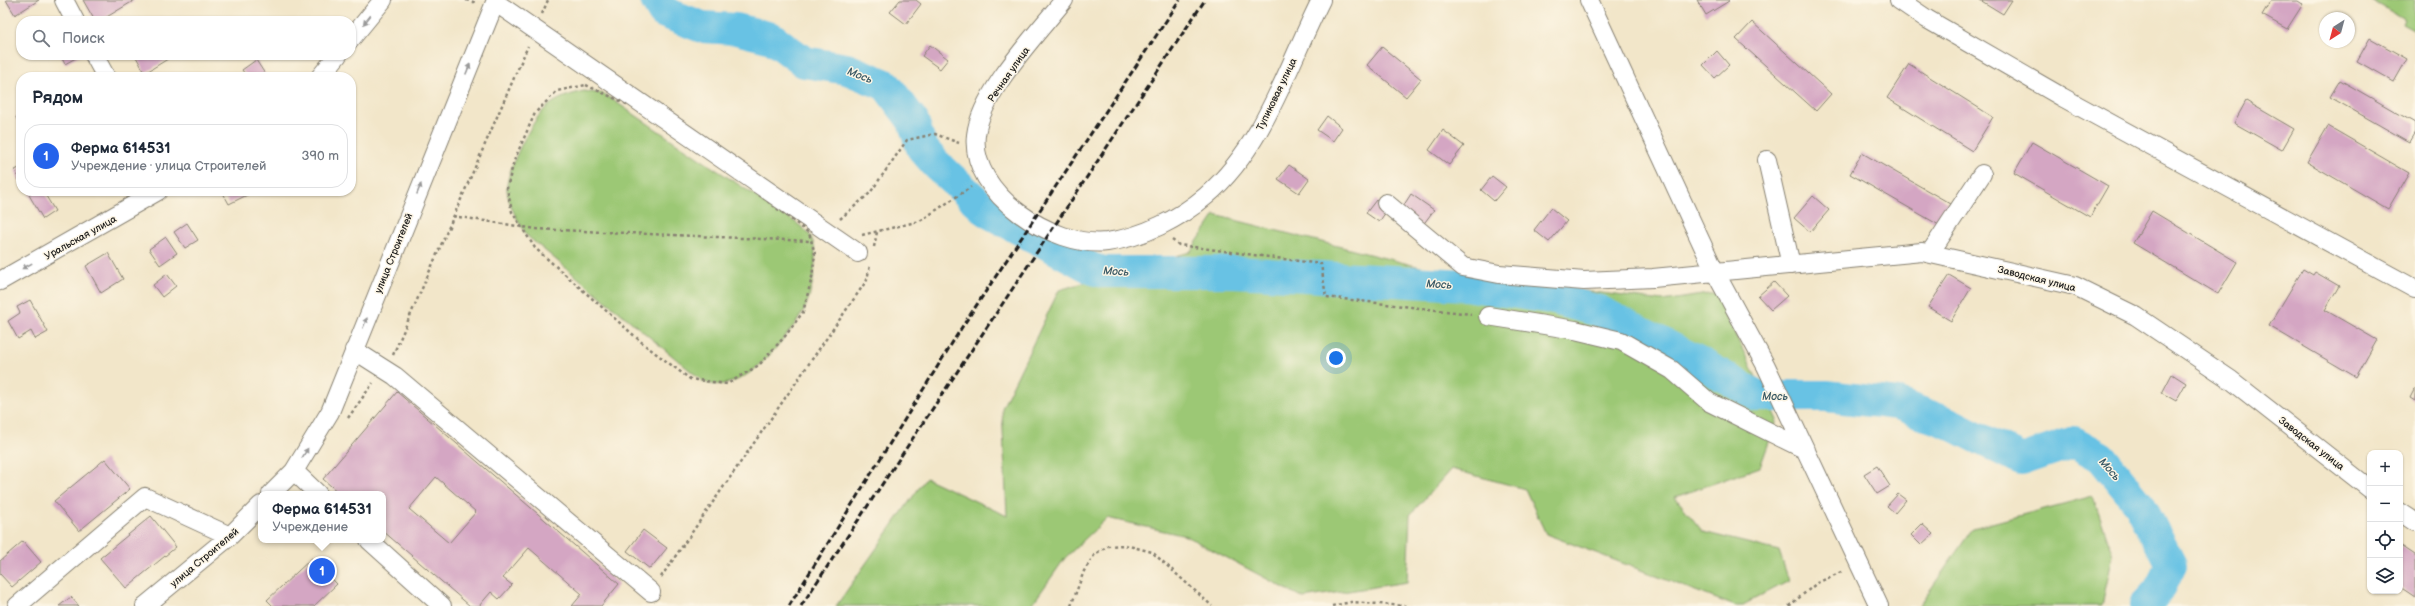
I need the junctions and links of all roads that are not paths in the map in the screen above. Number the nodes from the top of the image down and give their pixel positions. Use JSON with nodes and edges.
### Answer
{"nodes":[{"id":1,"x":64,"y":0,"type":"edge"},
{"id":2,"x":383,"y":0,"type":"edge"},
{"id":3,"x":1064,"y":0,"type":"edge"},
{"id":4,"x":1321,"y":0,"type":"edge"},
{"id":5,"x":1590,"y":0,"type":"edge"},
{"id":6,"x":1899,"y":0,"type":"edge"},
{"id":7,"x":495,"y":1,"type":"edge"},
{"id":8,"x":72,"y":16,"type":"edge"},
{"id":9,"x":356,"y":33,"type":"edge"},
{"id":10,"x":97,"y":60,"type":"edge"},
{"id":11,"x":334,"y":60,"type":"edge"},
{"id":12,"x":103,"y":72,"type":"edge"},
{"id":13,"x":324,"y":72,"type":"edge"},
{"id":14,"x":1767,"y":160,"type":"dead end"},
{"id":15,"x":1982,"y":174,"type":"dead end"},
{"id":16,"x":149,"y":196,"type":"edge"},
{"id":17,"x":1386,"y":203,"type":"dead end"},
{"id":18,"x":1070,"y":238,"type":"joint"},
{"id":19,"x":1930,"y":253,"type":"junction"},
{"id":20,"x":867,"y":255,"type":"road end"},
{"id":21,"x":1791,"y":265,"type":"junction"},
{"id":22,"x":1715,"y":272,"type":"junction"},
{"id":23,"x":0,"y":281,"type":"edge"},
{"id":24,"x":2415,"y":289,"type":"edge"},
{"id":25,"x":1488,"y":316,"type":"road end"},
{"id":26,"x":354,"y":350,"type":"junction"},
{"id":27,"x":1806,"y":450,"type":"junction"},
{"id":28,"x":294,"y":471,"type":"junction"},
{"id":29,"x":2367,"y":487,"type":"edge"},
{"id":30,"x":274,"y":491,"type":"edge"},
{"id":31,"x":315,"y":491,"type":"edge"},
{"id":32,"x":258,"y":508,"type":"edge"},
{"id":33,"x":2403,"y":514,"type":"edge"},
{"id":34,"x":2415,"y":522,"type":"edge"},
{"id":35,"x":230,"y":536,"type":"junction"},
{"id":36,"x":372,"y":543,"type":"edge"},
{"id":37,"x":650,"y":592,"type":"road end"},
{"id":38,"x":17,"y":606,"type":"edge"},
{"id":39,"x":144,"y":606,"type":"edge"},
{"id":40,"x":442,"y":606,"type":"edge"},
{"id":41,"x":1880,"y":606,"type":"edge"}],
"edges":[{"from":1,"to":8,"type":"street"},
{"from":2,"to":9,"type":"street","one_way":true},
{"from":3,"to":18,"type":"street","name":"Речная улица"},
{"from":4,"to":18,"type":"street","name":"Тупиковая улица"},
{"from":5,"to":22,"type":"street"},
{"from":6,"to":24,"type":"street"},
{"from":7,"to":20,"type":"street"},
{"from":26,"to":7,"type":"street","name":"улица Строителей","one_way":true},
{"from":10,"to":12,"type":"street"},
{"from":11,"to":13,"type":"street"},
{"from":14,"to":21,"type":"street"},
{"from":15,"to":19,"type":"street"},
{"from":16,"to":23,"type":"street","name":"Уральская улица","one_way":true},
{"from":17,"to":22,"type":"street","name":"Заводская улица"},
{"from":19,"to":21,"type":"street","name":"Заводская улица"},
{"from":19,"to":29,"type":"street","name":"Заводская улица"},
{"from":21,"to":22,"type":"street","name":"Заводская улица"},
{"from":22,"to":27,"type":"street"},
{"from":25,"to":27,"type":"street"},
{"from":28,"to":26,"type":"street","name":"улица Строителей","one_way":true},
{"from":26,"to":37,"type":"street"},
{"from":27,"to":41,"type":"street"},
{"from":28,"to":30,"type":"street","name":"улица Строителей"},
{"from":28,"to":31,"type":"street"},
{"from":32,"to":35,"type":"street","name":"улица Строителей"},
{"from":33,"to":34,"type":"street"},
{"from":35,"to":38,"type":"street"},
{"from":35,"to":39,"type":"street","name":"улица Строителей"},
{"from":36,"to":40,"type":"street"}]}
